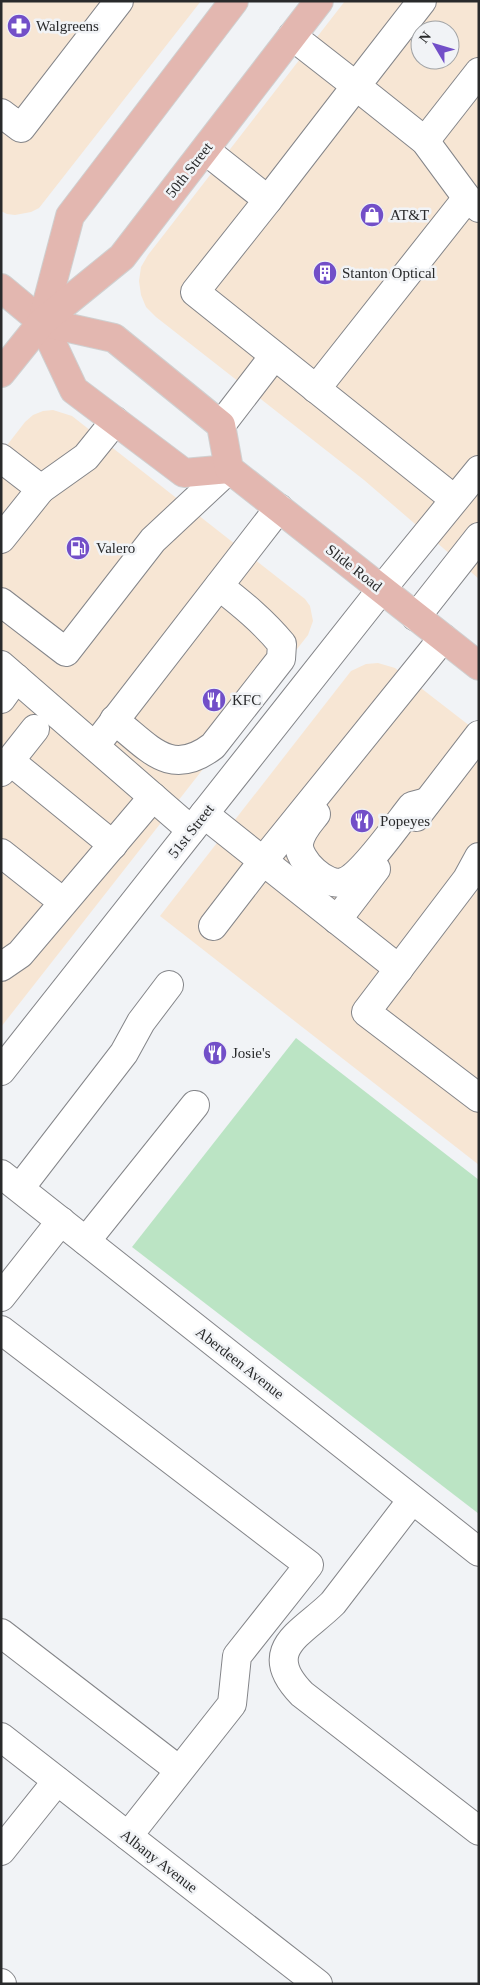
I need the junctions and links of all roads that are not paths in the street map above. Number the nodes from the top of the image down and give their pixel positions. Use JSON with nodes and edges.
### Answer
{"nodes":[{"id":1,"x":119,"y":1,"type":"edge"},
{"id":2,"x":234,"y":1,"type":"edge"},
{"id":3,"x":319,"y":1,"type":"edge"},
{"id":4,"x":422,"y":1,"type":"edge"},
{"id":5,"x":292,"y":36,"type":"junction"},
{"id":6,"x":479,"y":72,"type":"edge"},
{"id":7,"x":356,"y":86,"type":"junction"},
{"id":8,"x":1,"y":113,"type":"edge"},
{"id":9,"x":425,"y":141,"type":"junction"},
{"id":10,"x":205,"y":150,"type":"junction"},
{"id":11,"x":268,"y":200,"type":"junction"},
{"id":12,"x":473,"y":203,"type":"edge"},
{"id":13,"x":1,"y":288,"type":"edge"},
{"id":14,"x":42,"y":322,"type":"junction"},
{"id":15,"x":274,"y":356,"type":"junction"},
{"id":16,"x":1,"y":373,"type":"edge"},
{"id":17,"x":316,"y":389,"type":"junction"},
{"id":18,"x":115,"y":421,"type":"junction"},
{"id":19,"x":221,"y":425,"type":"junction"},
{"id":20,"x":1,"y":458,"type":"edge"},
{"id":21,"x":229,"y":469,"type":"junction"},
{"id":22,"x":479,"y":470,"type":"edge"},
{"id":23,"x":41,"y":489,"type":"junction"},
{"id":24,"x":454,"y":499,"type":"junction"},
{"id":25,"x":279,"y":508,"type":"junction"},
{"id":26,"x":479,"y":537,"type":"edge"},
{"id":27,"x":1,"y":539,"type":"edge"},
{"id":28,"x":219,"y":586,"type":"junction"},
{"id":29,"x":381,"y":590,"type":"junction"},
{"id":30,"x":1,"y":602,"type":"edge"},
{"id":31,"x":416,"y":617,"type":"junction"},
{"id":32,"x":443,"y":638,"type":"junction"},
{"id":33,"x":479,"y":666,"type":"edge"},
{"id":34,"x":6,"y":681,"type":"edge"},
{"id":35,"x":114,"y":720,"type":"junction"},
{"id":36,"x":35,"y":729,"type":"dead end"},
{"id":37,"x":479,"y":735,"type":"edge"},
{"id":38,"x":357,"y":745,"type":"junction"},
{"id":39,"x":95,"y":746,"type":"junction"},
{"id":40,"x":6,"y":767,"type":"edge"},
{"id":41,"x":153,"y":797,"type":"junction"},
{"id":42,"x":427,"y":802,"type":"junction"},
{"id":43,"x":198,"y":822,"type":"junction"},
{"id":44,"x":113,"y":845,"type":"junction"},
{"id":45,"x":1,"y":854,"type":"edge"},
{"id":46,"x":479,"y":857,"type":"edge"},
{"id":47,"x":263,"y":861,"type":"junction"},
{"id":48,"x":63,"y":902,"type":"junction"},
{"id":49,"x":337,"y":920,"type":"junction"},
{"id":50,"x":213,"y":926,"type":"dead end"},
{"id":51,"x":3,"y":962,"type":"edge"},
{"id":52,"x":399,"y":969,"type":"junction"},
{"id":53,"x":169,"y":985,"type":"dead end"},
{"id":54,"x":1,"y":1071,"type":"edge"},
{"id":55,"x":479,"y":1098,"type":"edge"},
{"id":56,"x":195,"y":1105,"type":"dead end"},
{"id":57,"x":11,"y":1181,"type":"edge"},
{"id":58,"x":61,"y":1221,"type":"junction"},
{"id":59,"x":86,"y":1241,"type":"junction"},
{"id":60,"x":1,"y":1297,"type":"edge"},
{"id":61,"x":1,"y":1330,"type":"edge"},
{"id":62,"x":412,"y":1500,"type":"junction"},
{"id":63,"x":479,"y":1552,"type":"edge"},
{"id":64,"x":1,"y":1633,"type":"edge"},
{"id":65,"x":1,"y":1736,"type":"edge"},
{"id":66,"x":179,"y":1770,"type":"junction"},
{"id":67,"x":57,"y":1781,"type":"junction"},
{"id":68,"x":479,"y":1831,"type":"edge"},
{"id":69,"x":128,"y":1836,"type":"junction"},
{"id":70,"x":1,"y":1852,"type":"edge"},
{"id":71,"x":318,"y":1984,"type":"edge"}],
"edges":[{"from":1,"to":8,"type":"street"},
{"from":2,"to":14,"type":"main road","name":"50th Street"},
{"from":3,"to":5,"type":"main road","name":"50th Street"},
{"from":4,"to":7,"type":"street"},
{"from":5,"to":7,"type":"street"},
{"from":5,"to":10,"type":"main road","name":"50th Street"},
{"from":6,"to":9,"type":"street"},
{"from":7,"to":9,"type":"street"},
{"from":7,"to":11,"type":"street"},
{"from":9,"to":12,"type":"street"},
{"from":10,"to":11,"type":"street"},
{"from":10,"to":14,"type":"main road","name":"50th Street"},
{"from":11,"to":15,"type":"street"},
{"from":12,"to":17,"type":"street"},
{"from":13,"to":14,"type":"main road"},
{"from":14,"to":16,"type":"main road","name":"50th Street"},
{"from":14,"to":18,"type":"main road"},
{"from":14,"to":19,"type":"main road"},
{"from":15,"to":17,"type":"street"},
{"from":15,"to":19,"type":"street"},
{"from":17,"to":24,"type":"street"},
{"from":18,"to":21,"type":"main road"},
{"from":18,"to":23,"type":"street"},
{"from":19,"to":21,"type":"main road"},
{"from":20,"to":23,"type":"street"},
{"from":21,"to":25,"type":"main road","name":"Slide Road"},
{"from":21,"to":30,"type":"street"},
{"from":22,"to":24,"type":"street","name":"51st Street"},
{"from":23,"to":27,"type":"street"},
{"from":24,"to":29,"type":"street","name":"51st Street"},
{"from":25,"to":28,"type":"street"},
{"from":25,"to":29,"type":"main road","name":"Slide Road"},
{"from":26,"to":31,"type":"street"},
{"from":28,"to":35,"type":"street"},
{"from":28,"to":35,"type":"street"},
{"from":29,"to":31,"type":"main road","name":"Slide Road"},
{"from":29,"to":43,"type":"street","name":"51st Street"},
{"from":31,"to":32,"type":"main road","name":"Slide Road"},
{"from":32,"to":33,"type":"main road","name":"Slide Road"},
{"from":32,"to":38,"type":"street"},
{"from":34,"to":39,"type":"street"},
{"from":35,"to":39,"type":"street"},
{"from":36,"to":40,"type":"street"},
{"from":37,"to":42,"type":"street"},
{"from":38,"to":42,"type":"street"},
{"from":38,"to":47,"type":"street"},
{"from":39,"to":41,"type":"street"},
{"from":40,"to":44,"type":"street"},
{"from":41,"to":43,"type":"street"},
{"from":41,"to":44,"type":"street"},
{"from":42,"to":49,"type":"street"},
{"from":43,"to":47,"type":"street"},
{"from":43,"to":54,"type":"street","name":"51st Street"},
{"from":44,"to":48,"type":"street"},
{"from":45,"to":48,"type":"street"},
{"from":46,"to":52,"type":"street"},
{"from":47,"to":49,"type":"street"},
{"from":47,"to":50,"type":"street"},
{"from":48,"to":51,"type":"street"},
{"from":49,"to":52,"type":"street"},
{"from":52,"to":55,"type":"street"},
{"from":53,"to":57,"type":"street"},
{"from":56,"to":59,"type":"street"},
{"from":57,"to":58,"type":"street","name":"Aberdeen Avenue"},
{"from":58,"to":59,"type":"street","name":"Aberdeen Avenue"},
{"from":58,"to":60,"type":"street"},
{"from":59,"to":62,"type":"street","name":"Aberdeen Avenue"},
{"from":61,"to":66,"type":"street"},
{"from":62,"to":63,"type":"street","name":"Aberdeen Avenue"},
{"from":62,"to":68,"type":"street"},
{"from":64,"to":66,"type":"street"},
{"from":65,"to":67,"type":"street","name":"Albany Avenue"},
{"from":66,"to":69,"type":"street"},
{"from":67,"to":69,"type":"street","name":"Albany Avenue"},
{"from":67,"to":70,"type":"street"},
{"from":69,"to":71,"type":"street","name":"Albany Avenue"}]}
